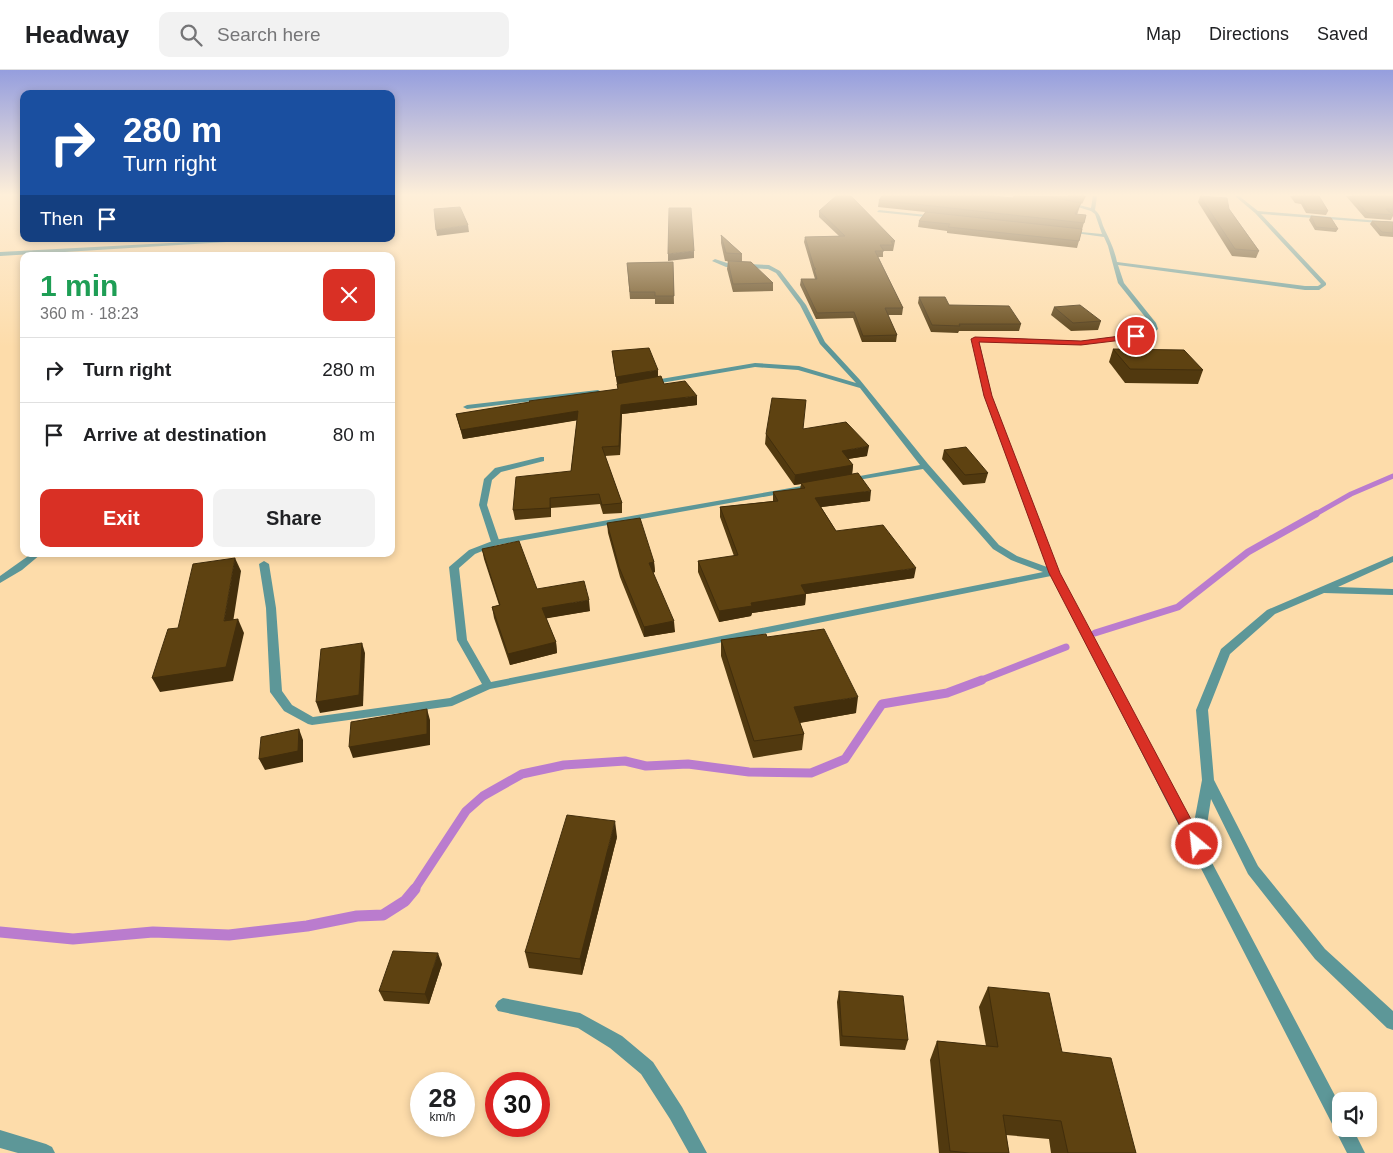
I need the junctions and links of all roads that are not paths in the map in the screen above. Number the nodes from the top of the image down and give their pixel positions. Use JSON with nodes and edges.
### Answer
{"nodes":[{"id":1,"x":129,"y":247,"type":"edge"},
{"id":2,"x":1111,"y":247,"type":"edge"},
{"id":3,"x":1289,"y":247,"type":"edge"},
{"id":4,"x":35,"y":252,"type":"edge"},
{"id":5,"x":20,"y":253,"type":"edge"},
{"id":6,"x":0,"y":254,"type":"edge"},
{"id":7,"x":715,"y":261,"type":"dead end"},
{"id":8,"x":1115,"y":263,"type":"junction"},
{"id":9,"x":643,"y":384,"type":"edge"},
{"id":10,"x":864,"y":388,"type":"junction"},
{"id":11,"x":609,"y":390,"type":"edge"},
{"id":12,"x":467,"y":406,"type":"dead end"},
{"id":13,"x":541,"y":459,"type":"dead end"},
{"id":14,"x":925,"y":466,"type":"junction"},
{"id":15,"x":837,"y":482,"type":"edge"},
{"id":16,"x":827,"y":484,"type":"edge"},
{"id":17,"x":495,"y":543,"type":"junction"},
{"id":18,"x":32,"y":557,"type":"edge"},
{"id":19,"x":1393,"y":558,"type":"edge"},
{"id":20,"x":264,"y":564,"type":"dead end"},
{"id":21,"x":1054,"y":573,"type":"junction"},
{"id":22,"x":0,"y":580,"type":"edge"},
{"id":23,"x":1323,"y":590,"type":"junction"},
{"id":24,"x":1393,"y":592,"type":"edge"},
{"id":25,"x":488,"y":686,"type":"junction"},
{"id":26,"x":1208,"y":780,"type":"junction"},
{"id":27,"x":1197,"y":844,"type":"junction"},
{"id":28,"x":503,"y":1006,"type":"dead end"},
{"id":29,"x":1393,"y":1022,"type":"edge"},
{"id":30,"x":1332,"y":1106,"type":"edge"},
{"id":31,"x":1348,"y":1137,"type":"edge"},
{"id":32,"x":0,"y":1139,"type":"edge"},
{"id":33,"x":46,"y":1153,"type":"edge"},
{"id":34,"x":698,"y":1153,"type":"edge"},
{"id":35,"x":1356,"y":1153,"type":"edge"}],
"edges":[{"from":1,"to":4,"type":"street"},
{"from":2,"to":8,"type":"street"},
{"from":3,"to":8,"type":"street"},
{"from":5,"to":6,"type":"street"},
{"from":7,"to":10,"type":"street"},
{"from":8,"to":21,"type":"street"},
{"from":9,"to":10,"type":"street"},
{"from":10,"to":14,"type":"street"},
{"from":11,"to":12,"type":"street"},
{"from":13,"to":17,"type":"street"},
{"from":14,"to":15,"type":"street"},
{"from":14,"to":21,"type":"street"},
{"from":16,"to":17,"type":"street"},
{"from":17,"to":25,"type":"street"},
{"from":18,"to":22,"type":"street"},
{"from":19,"to":23,"type":"street"},
{"from":20,"to":25,"type":"street"},
{"from":21,"to":25,"type":"street"},
{"from":21,"to":27,"type":"street"},
{"from":23,"to":24,"type":"street"},
{"from":23,"to":26,"type":"street"},
{"from":26,"to":27,"type":"street"},
{"from":26,"to":29,"type":"street"},
{"from":27,"to":30,"type":"street"},
{"from":28,"to":34,"type":"street"},
{"from":31,"to":35,"type":"street"},
{"from":32,"to":33,"type":"street"}]}
